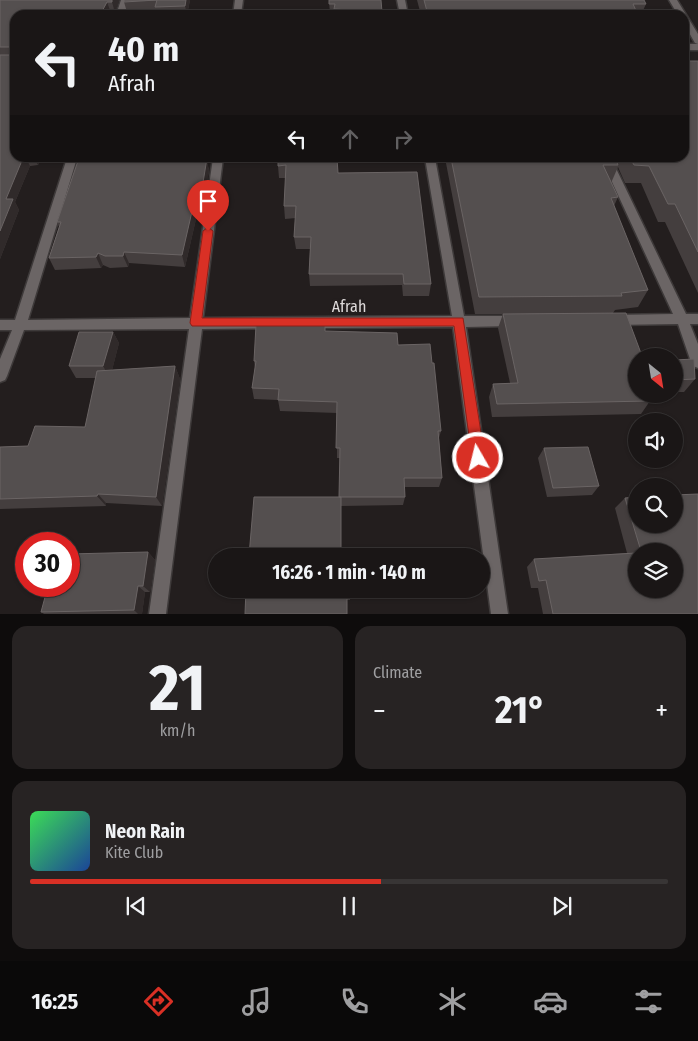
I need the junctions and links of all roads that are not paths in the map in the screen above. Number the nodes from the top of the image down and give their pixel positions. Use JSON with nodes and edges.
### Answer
{"nodes":[{"id":1,"x":689,"y":26,"type":"edge"},
{"id":2,"x":698,"y":41,"type":"edge"},
{"id":3,"x":71,"y":162,"type":"edge"},
{"id":4,"x":217,"y":162,"type":"edge"},
{"id":5,"x":431,"y":162,"type":"edge"},
{"id":6,"x":608,"y":162,"type":"edge"},
{"id":7,"x":682,"y":319,"type":"junction"},
{"id":8,"x":698,"y":319,"type":"edge"},
{"id":9,"x":604,"y":320,"type":"edge"},
{"id":10,"x":459,"y":321,"type":"junction"},
{"id":11,"x":527,"y":321,"type":"edge"},
{"id":12,"x":196,"y":323,"type":"junction"},
{"id":13,"x":0,"y":325,"type":"edge"},
{"id":14,"x":20,"y":325,"type":"junction"},
{"id":15,"x":698,"y":362,"type":"edge"},
{"id":16,"x":0,"y":376,"type":"edge"},
{"id":17,"x":157,"y":614,"type":"edge"},
{"id":18,"x":500,"y":614,"type":"edge"}],
"edges":[{"from":1,"to":2,"type":"street"},
{"from":3,"to":14,"type":"street"},
{"from":4,"to":12,"type":"street"},
{"from":5,"to":10,"type":"street"},
{"from":6,"to":7,"type":"street"},
{"from":7,"to":8,"type":"street"},
{"from":7,"to":9,"type":"street"},
{"from":7,"to":15,"type":"street"},
{"from":10,"to":11,"type":"street","name":"Afrah"},
{"from":10,"to":12,"type":"street","name":"Afrah"},
{"from":10,"to":18,"type":"street"},
{"from":12,"to":14,"type":"street","name":"Afrah"},
{"from":12,"to":17,"type":"street"},
{"from":13,"to":14,"type":"street","name":"Afrah"},
{"from":14,"to":16,"type":"street"}]}
